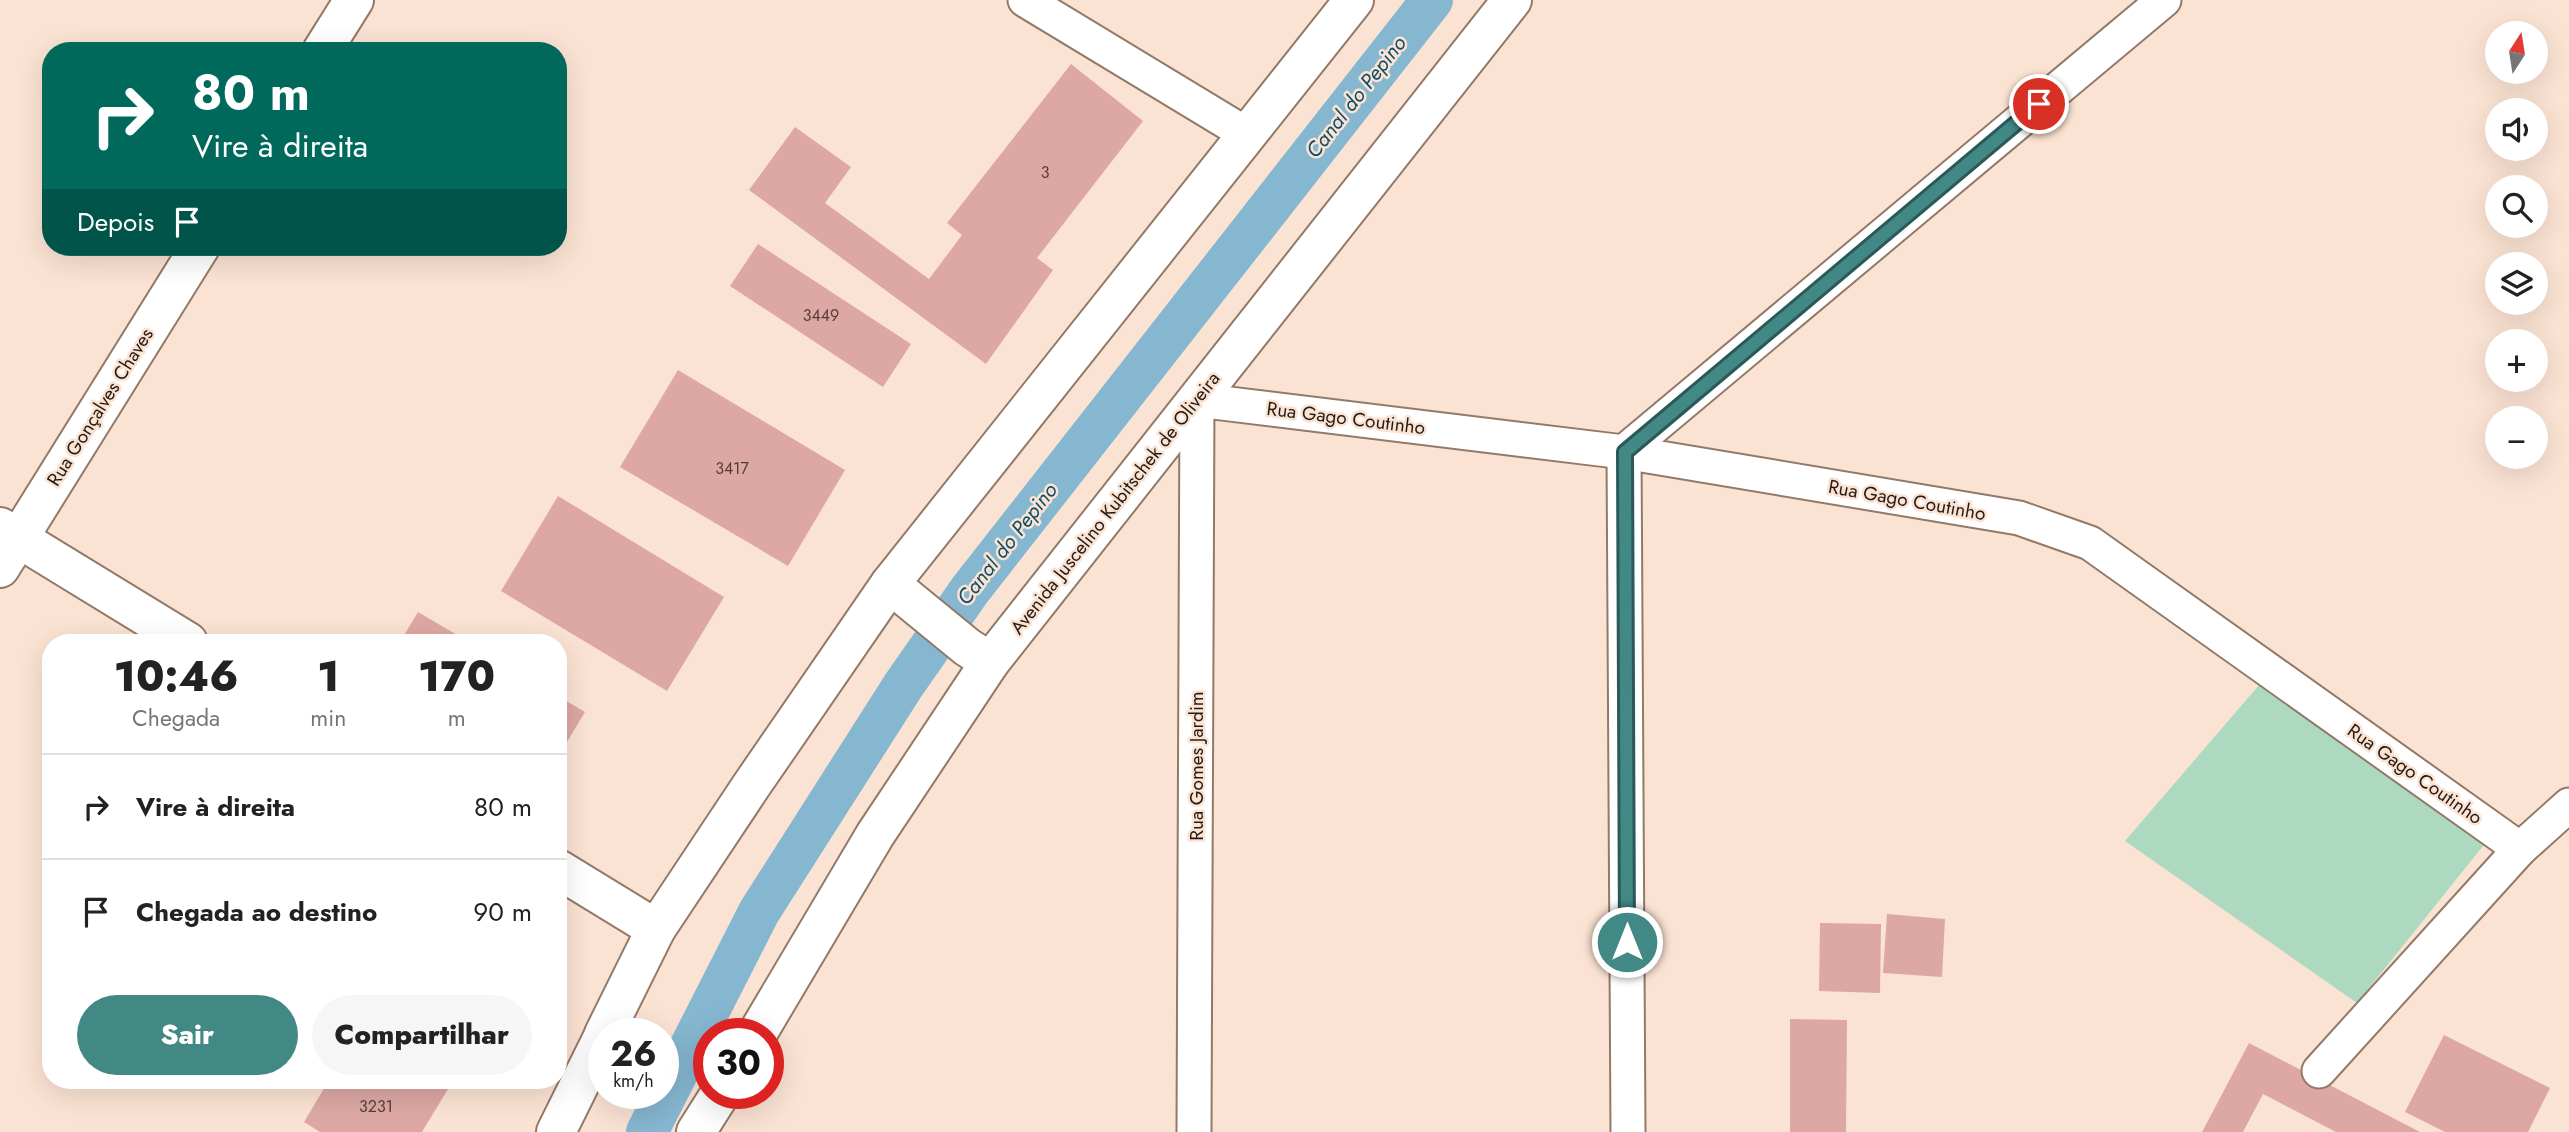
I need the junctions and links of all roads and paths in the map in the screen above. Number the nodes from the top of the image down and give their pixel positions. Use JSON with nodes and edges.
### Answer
{"nodes":[{"id":1,"x":354,"y":0,"type":"edge"},
{"id":2,"x":1025,"y":0,"type":"edge"},
{"id":3,"x":1354,"y":0,"type":"edge"},
{"id":4,"x":1511,"y":0,"type":"edge"},
{"id":5,"x":2164,"y":0,"type":"edge"},
{"id":6,"x":328,"y":42,"type":"edge"},
{"id":7,"x":1248,"y":135,"type":"junction"},
{"id":8,"x":194,"y":256,"type":"edge"},
{"id":9,"x":1197,"y":400,"type":"junction"},
{"id":10,"x":1625,"y":452,"type":"junction"},
{"id":11,"x":6,"y":544,"type":"edge"},
{"id":12,"x":899,"y":592,"type":"junction"},
{"id":13,"x":173,"y":634,"type":"edge"},
{"id":14,"x":978,"y":655,"type":"junction"},
{"id":15,"x":2569,"y":805,"type":"edge"},
{"id":16,"x":2521,"y":849,"type":"junction"},
{"id":17,"x":567,"y":875,"type":"edge"},
{"id":18,"x":656,"y":929,"type":"junction"},
{"id":19,"x":612,"y":1018,"type":"edge"},
{"id":20,"x":766,"y":1018,"type":"edge"},
{"id":21,"x":588,"y":1066,"type":"edge"},
{"id":22,"x":2319,"y":1071,"type":"dead end"},
{"id":23,"x":711,"y":1109,"type":"edge"},
{"id":24,"x":555,"y":1132,"type":"edge"},
{"id":25,"x":696,"y":1132,"type":"edge"},
{"id":26,"x":1194,"y":1132,"type":"edge"},
{"id":27,"x":1628,"y":1132,"type":"edge"}],
"edges":[{"from":1,"to":6,"type":"main road"},
{"from":2,"to":7,"type":"street"},
{"from":3,"to":7,"type":"main road"},
{"from":4,"to":9,"type":"main road","name":"Avenida Juscelino Kubitschek de Oliveira"},
{"from":5,"to":10,"type":"street"},
{"from":7,"to":12,"type":"main road"},
{"from":8,"to":11,"type":"main road","name":"Rua Gonçalves Chaves"},
{"from":9,"to":10,"type":"street","name":"Rua Gago Coutinho"},
{"from":9,"to":14,"type":"main road","name":"Avenida Juscelino Kubitschek de Oliveira"},
{"from":9,"to":26,"type":"street","name":"Rua Gomes Jardim"},
{"from":10,"to":16,"type":"street","name":"Rua Gago Coutinho"},
{"from":10,"to":27,"type":"street"},
{"from":11,"to":13,"type":"main road"},
{"from":12,"to":14,"type":"main road"},
{"from":12,"to":18,"type":"main road"},
{"from":14,"to":20,"type":"main road","name":"Avenida Juscelino Kubitschek de Oliveira"},
{"from":15,"to":16,"type":"street"},
{"from":16,"to":22,"type":"street"},
{"from":17,"to":18,"type":"main road"},
{"from":18,"to":19,"type":"main road"},
{"from":21,"to":24,"type":"main road"},
{"from":23,"to":25,"type":"main road"}]}
